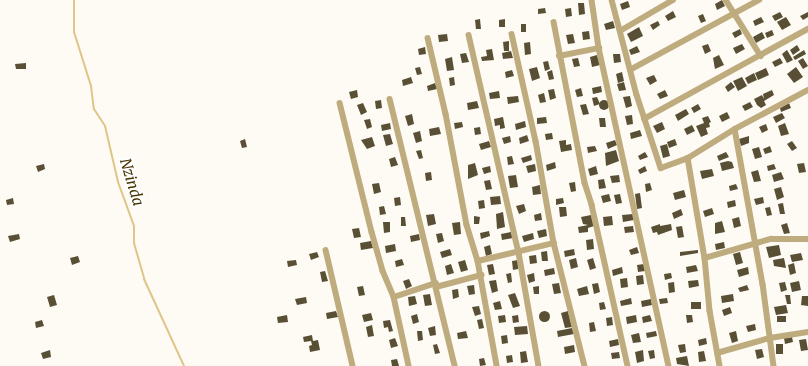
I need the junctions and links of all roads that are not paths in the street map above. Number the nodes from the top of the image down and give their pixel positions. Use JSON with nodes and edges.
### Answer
{"nodes":[{"id":1,"x":592,"y":0,"type":"edge"},
{"id":2,"x":612,"y":0,"type":"edge"},
{"id":3,"x":672,"y":0,"type":"edge"},
{"id":4,"x":726,"y":0,"type":"edge"},
{"id":5,"x":759,"y":0,"type":"edge"},
{"id":6,"x":735,"y":14,"type":"junction"},
{"id":7,"x":554,"y":22,"type":"dead end"},
{"id":8,"x":808,"y":29,"type":"edge"},
{"id":9,"x":620,"y":31,"type":"junction"},
{"id":10,"x":512,"y":34,"type":"dead end"},
{"id":11,"x":469,"y":35,"type":"dead end"},
{"id":12,"x":428,"y":38,"type":"dead end"},
{"id":13,"x":599,"y":48,"type":"junction"},
{"id":14,"x":559,"y":56,"type":"junction"},
{"id":15,"x":761,"y":56,"type":"junction"},
{"id":16,"x":630,"y":70,"type":"junction"},
{"id":17,"x":808,"y":90,"type":"edge"},
{"id":18,"x":390,"y":99,"type":"dead end"},
{"id":19,"x":340,"y":103,"type":"dead end"},
{"id":20,"x":644,"y":119,"type":"junction"},
{"id":21,"x":735,"y":129,"type":"junction"},
{"id":22,"x":688,"y":158,"type":"junction"},
{"id":23,"x":808,"y":239,"type":"edge"},
{"id":24,"x":554,"y":243,"type":"junction"},
{"id":25,"x":755,"y":245,"type":"junction"},
{"id":26,"x":326,"y":250,"type":"dead end"},
{"id":27,"x":519,"y":253,"type":"junction"},
{"id":28,"x":705,"y":258,"type":"junction"},
{"id":29,"x":478,"y":261,"type":"junction"},
{"id":30,"x":481,"y":275,"type":"junction"},
{"id":31,"x":436,"y":285,"type":"junction"},
{"id":32,"x":394,"y":297,"type":"junction"},
{"id":33,"x":808,"y":332,"type":"edge"},
{"id":34,"x":770,"y":338,"type":"junction"},
{"id":35,"x":717,"y":353,"type":"junction"},
{"id":36,"x":353,"y":366,"type":"edge"},
{"id":37,"x":409,"y":366,"type":"edge"},
{"id":38,"x":455,"y":366,"type":"edge"},
{"id":39,"x":498,"y":366,"type":"edge"},
{"id":40,"x":539,"y":366,"type":"edge"},
{"id":41,"x":585,"y":366,"type":"edge"},
{"id":42,"x":628,"y":366,"type":"edge"},
{"id":43,"x":669,"y":366,"type":"edge"},
{"id":44,"x":720,"y":366,"type":"edge"},
{"id":45,"x":774,"y":366,"type":"edge"}],
"edges":[{"from":1,"to":13,"type":"street"},
{"from":2,"to":9,"type":"street"},
{"from":3,"to":9,"type":"street"},
{"from":4,"to":6,"type":"street"},
{"from":5,"to":6,"type":"street"},
{"from":6,"to":15,"type":"street"},
{"from":6,"to":16,"type":"street"},
{"from":7,"to":14,"type":"street"},
{"from":8,"to":15,"type":"street"},
{"from":9,"to":16,"type":"street"},
{"from":10,"to":24,"type":"street"},
{"from":11,"to":27,"type":"street"},
{"from":12,"to":29,"type":"street"},
{"from":13,"to":14,"type":"street"},
{"from":13,"to":43,"type":"street"},
{"from":14,"to":42,"type":"street"},
{"from":15,"to":20,"type":"street"},
{"from":16,"to":20,"type":"street"},
{"from":17,"to":21,"type":"street"},
{"from":18,"to":31,"type":"street"},
{"from":19,"to":32,"type":"street"},
{"from":20,"to":22,"type":"street"},
{"from":21,"to":22,"type":"street"},
{"from":21,"to":25,"type":"street"},
{"from":22,"to":28,"type":"street"},
{"from":23,"to":25,"type":"street"},
{"from":24,"to":27,"type":"street"},
{"from":24,"to":41,"type":"street"},
{"from":25,"to":28,"type":"street"},
{"from":25,"to":34,"type":"street"},
{"from":26,"to":36,"type":"street"},
{"from":27,"to":29,"type":"street"},
{"from":27,"to":40,"type":"street"},
{"from":28,"to":35,"type":"street"},
{"from":29,"to":30,"type":"street"},
{"from":30,"to":31,"type":"street"},
{"from":30,"to":39,"type":"street"},
{"from":31,"to":32,"type":"street"},
{"from":31,"to":38,"type":"street"},
{"from":32,"to":37,"type":"street"},
{"from":33,"to":34,"type":"street"},
{"from":34,"to":35,"type":"street"},
{"from":34,"to":45,"type":"street"},
{"from":35,"to":44,"type":"street"}]}
